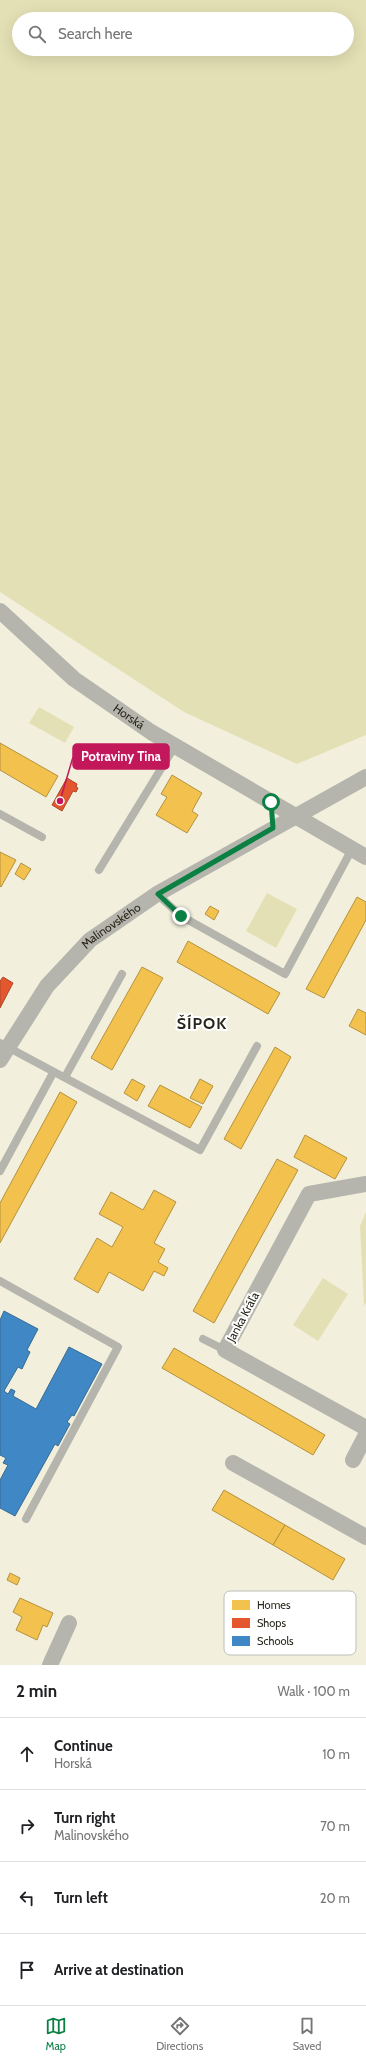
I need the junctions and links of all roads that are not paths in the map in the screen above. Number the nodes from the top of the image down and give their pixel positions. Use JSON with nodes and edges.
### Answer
{"nodes":[{"id":1,"x":0,"y":611,"type":"edge"},
{"id":2,"x":175,"y":746,"type":"junction"},
{"id":3,"x":366,"y":777,"type":"edge"},
{"id":4,"x":271,"y":802,"type":"junction"},
{"id":5,"x":0,"y":814,"type":"edge"},
{"id":6,"x":297,"y":815,"type":"junction"},
{"id":7,"x":273,"y":828,"type":"junction"},
{"id":8,"x":42,"y":837,"type":"dead end"},
{"id":9,"x":359,"y":853,"type":"edge"},
{"id":10,"x":99,"y":870,"type":"dead end"},
{"id":11,"x":158,"y":894,"type":"junction"},
{"id":12,"x":122,"y":974,"type":"dead end"},
{"id":13,"x":257,"y":1046,"type":"dead end"},
{"id":14,"x":2,"y":1050,"type":"edge"},
{"id":15,"x":53,"y":1073,"type":"junction"},
{"id":16,"x":65,"y":1077,"type":"junction"},
{"id":17,"x":0,"y":1171,"type":"edge"},
{"id":18,"x":366,"y":1184,"type":"edge"},
{"id":19,"x":0,"y":1281,"type":"edge"},
{"id":20,"x":203,"y":1340,"type":"dead end"},
{"id":21,"x":225,"y":1350,"type":"junction"},
{"id":22,"x":366,"y":1428,"type":"edge"},
{"id":23,"x":366,"y":1435,"type":"edge"},
{"id":24,"x":353,"y":1460,"type":"dead end"},
{"id":25,"x":233,"y":1463,"type":"dead end"},
{"id":26,"x":26,"y":1519,"type":"dead end"},
{"id":27,"x":366,"y":1537,"type":"edge"},
{"id":28,"x":69,"y":1623,"type":"dead end"},
{"id":29,"x":50,"y":1665,"type":"edge"}],
"edges":[{"from":1,"to":2,"type":"street","name":"Horská"},
{"from":2,"to":4,"type":"street","name":"Horská"},
{"from":2,"to":10,"type":"lane"},
{"from":3,"to":6,"type":"street","name":"Malinovského"},
{"from":4,"to":6,"type":"street","name":"Horská"},
{"from":4,"to":7,"type":"street"},
{"from":5,"to":8,"type":"lane"},
{"from":6,"to":7,"type":"street","name":"Malinovského"},
{"from":6,"to":9,"type":"street","name":"Horská"},
{"from":7,"to":11,"type":"street","name":"Malinovského"},
{"from":9,"to":11,"type":"lane"},
{"from":11,"to":14,"type":"street","name":"Malinovského"},
{"from":12,"to":16,"type":"lane"},
{"from":13,"to":16,"type":"lane"},
{"from":14,"to":15,"type":"lane"},
{"from":15,"to":16,"type":"lane"},
{"from":15,"to":17,"type":"lane"},
{"from":18,"to":21,"type":"street","name":"Janka Kráľa"},
{"from":19,"to":26,"type":"lane"},
{"from":20,"to":21,"type":"lane"},
{"from":21,"to":22,"type":"street","name":"Janka Kráľa"},
{"from":23,"to":24,"type":"street"},
{"from":25,"to":27,"type":"street"},
{"from":28,"to":29,"type":"street"}]}
